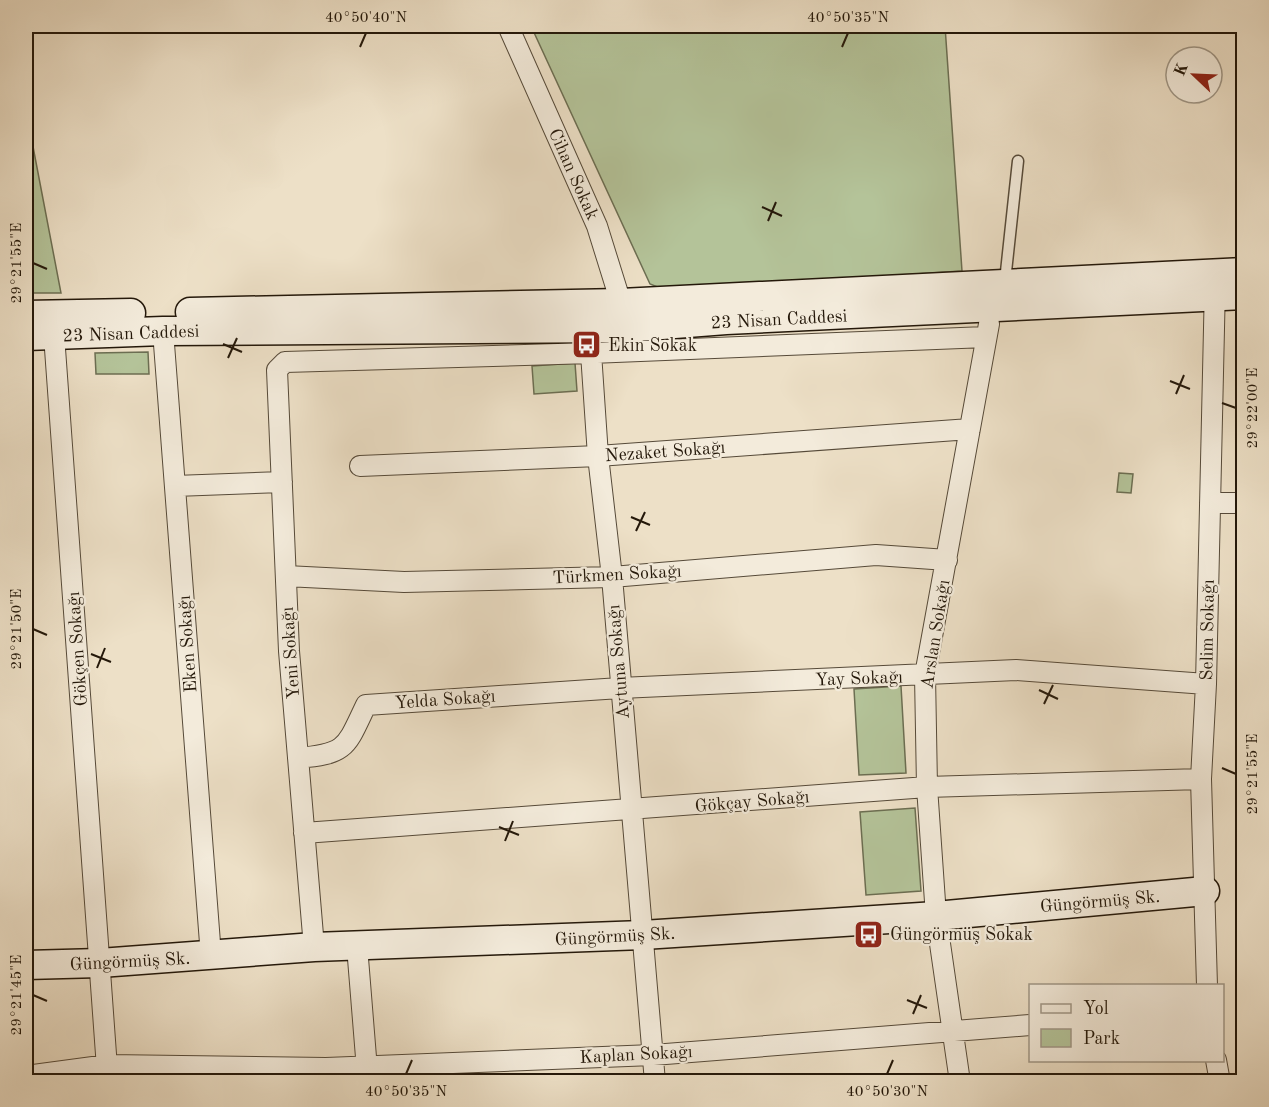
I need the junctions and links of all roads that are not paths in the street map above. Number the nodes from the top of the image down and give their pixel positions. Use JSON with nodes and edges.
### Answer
{"nodes":[{"id":1,"x":508,"y":26,"type":"edge"},
{"id":2,"x":1018,"y":161,"type":"dead end"},
{"id":3,"x":1244,"y":272,"type":"edge"},
{"id":4,"x":1005,"y":285,"type":"junction"},
{"id":5,"x":1215,"y":286,"type":"junction"},
{"id":6,"x":1244,"y":295,"type":"edge"},
{"id":7,"x":26,"y":315,"type":"edge"},
{"id":8,"x":622,"y":316,"type":"junction"},
{"id":9,"x":989,"y":323,"type":"junction"},
{"id":10,"x":163,"y":331,"type":"junction"},
{"id":11,"x":54,"y":335,"type":"junction"},
{"id":12,"x":26,"y":336,"type":"edge"},
{"id":13,"x":591,"y":353,"type":"junction"},
{"id":14,"x":970,"y":429,"type":"junction"},
{"id":15,"x":598,"y":456,"type":"junction"},
{"id":16,"x":360,"y":466,"type":"dead end"},
{"id":17,"x":282,"y":482,"type":"junction"},
{"id":18,"x":175,"y":486,"type":"junction"},
{"id":19,"x":1210,"y":502,"type":"junction"},
{"id":20,"x":1244,"y":503,"type":"edge"},
{"id":21,"x":947,"y":560,"type":"junction"},
{"id":22,"x":286,"y":576,"type":"junction"},
{"id":23,"x":612,"y":577,"type":"junction"},
{"id":24,"x":925,"y":675,"type":"junction"},
{"id":25,"x":1206,"y":684,"type":"junction"},
{"id":26,"x":620,"y":688,"type":"junction"},
{"id":27,"x":298,"y":758,"type":"junction"},
{"id":28,"x":1201,"y":779,"type":"junction"},
{"id":29,"x":927,"y":786,"type":"junction"},
{"id":30,"x":632,"y":810,"type":"junction"},
{"id":31,"x":304,"y":833,"type":"junction"},
{"id":32,"x":1204,"y":891,"type":"junction"},
{"id":33,"x":936,"y":916,"type":"junction"},
{"id":34,"x":644,"y":935,"type":"junction"},
{"id":35,"x":357,"y":946,"type":"junction"},
{"id":36,"x":314,"y":947,"type":"junction"},
{"id":37,"x":211,"y":956,"type":"junction"},
{"id":38,"x":100,"y":963,"type":"junction"},
{"id":39,"x":26,"y":965,"type":"edge"},
{"id":40,"x":1207,"y":984,"type":"edge"},
{"id":41,"x":1029,"y":1025,"type":"edge"},
{"id":42,"x":952,"y":1033,"type":"junction"},
{"id":43,"x":653,"y":1055,"type":"junction"},
{"id":44,"x":1216,"y":1062,"type":"edge"},
{"id":45,"x":108,"y":1073,"type":"edge"},
{"id":46,"x":367,"y":1074,"type":"edge"},
{"id":47,"x":26,"y":1076,"type":"edge"},
{"id":48,"x":655,"y":1082,"type":"edge"},
{"id":49,"x":960,"y":1082,"type":"edge"},
{"id":50,"x":1220,"y":1082,"type":"edge"}],
"edges":[{"from":1,"to":8,"type":"street","name":"Cihan Sokak"},
{"from":2,"to":4,"type":"lane"},
{"from":3,"to":5,"type":"street","name":"23 Nisan Caddesi"},
{"from":4,"to":5,"type":"street","name":"23 Nisan Caddesi"},
{"from":4,"to":8,"type":"street","name":"23 Nisan Caddesi"},
{"from":5,"to":6,"type":"street","name":"23 Nisan Caddesi"},
{"from":5,"to":9,"type":"street","name":"23 Nisan Caddesi"},
{"from":5,"to":19,"type":"street","name":"Selim Sokağı"},
{"from":7,"to":8,"type":"street","name":"23 Nisan Caddesi"},
{"from":8,"to":9,"type":"street","name":"23 Nisan Caddesi"},
{"from":8,"to":10,"type":"street","name":"23 Nisan Caddesi"},
{"from":9,"to":13,"type":"street"},
{"from":9,"to":14,"type":"street","name":"Arslan Sokağı"},
{"from":10,"to":11,"type":"street","name":"23 Nisan Caddesi"},
{"from":10,"to":18,"type":"street","name":"Eken Sokağı"},
{"from":11,"to":12,"type":"street","name":"23 Nisan Caddesi"},
{"from":11,"to":38,"type":"street","name":"Gökçen Sokağı"},
{"from":13,"to":15,"type":"street","name":"Aytuna Sokağı"},
{"from":13,"to":17,"type":"street","name":"Yeni Sokağı"},
{"from":14,"to":15,"type":"street","name":"Nezaket Sokağı"},
{"from":14,"to":21,"type":"street","name":"Arslan Sokağı"},
{"from":15,"to":16,"type":"street","name":"Nezaket Sokağı"},
{"from":15,"to":23,"type":"street","name":"Aytuna Sokağı"},
{"from":17,"to":18,"type":"street"},
{"from":17,"to":22,"type":"street","name":"Yeni Sokağı"},
{"from":18,"to":37,"type":"street","name":"Eken Sokağı"},
{"from":19,"to":20,"type":"street"},
{"from":19,"to":25,"type":"street","name":"Selim Sokağı"},
{"from":21,"to":23,"type":"street","name":"Türkmen Sokağı"},
{"from":21,"to":24,"type":"street","name":"Arslan Sokağı"},
{"from":22,"to":23,"type":"street","name":"Türkmen Sokağı"},
{"from":22,"to":27,"type":"street","name":"Yeni Sokağı"},
{"from":23,"to":26,"type":"street","name":"Aytuna Sokağı"},
{"from":24,"to":25,"type":"street","name":"Yay Sokağı"},
{"from":24,"to":26,"type":"street","name":"Yay Sokağı"},
{"from":24,"to":29,"type":"street","name":"Arslan Sokağı"},
{"from":25,"to":28,"type":"street","name":"Selim Sokağı"},
{"from":26,"to":27,"type":"street","name":"Yelda Sokağı"},
{"from":26,"to":30,"type":"street","name":"Aytuna Sokağı"},
{"from":27,"to":31,"type":"street","name":"Yeni Sokağı"},
{"from":28,"to":29,"type":"street","name":"Gökçay Sokağı"},
{"from":28,"to":32,"type":"street","name":"Selim Sokağı"},
{"from":29,"to":30,"type":"street","name":"Gökçay Sokağı"},
{"from":29,"to":33,"type":"street","name":"Arslan Sokağı"},
{"from":30,"to":31,"type":"street","name":"Gökçay Sokağı"},
{"from":30,"to":34,"type":"street","name":"Aytuna Sokağı"},
{"from":31,"to":36,"type":"street","name":"Yeni Sokağı"},
{"from":32,"to":33,"type":"street","name":"Güngörmüş Sk."},
{"from":32,"to":40,"type":"street","name":"Selim Sokağı"},
{"from":33,"to":34,"type":"street","name":"Güngörmüş Sk."},
{"from":33,"to":42,"type":"street","name":"Arslan Sokağı"},
{"from":34,"to":35,"type":"street","name":"Güngörmüş Sk."},
{"from":34,"to":43,"type":"street","name":"Aytuna Sokağı"},
{"from":35,"to":36,"type":"street","name":"Güngörmüş Sk."},
{"from":35,"to":46,"type":"street"},
{"from":36,"to":37,"type":"street","name":"Güngörmüş Sk."},
{"from":37,"to":38,"type":"street","name":"Güngörmüş Sk."},
{"from":38,"to":39,"type":"street","name":"Güngörmüş Sk."},
{"from":38,"to":45,"type":"street","name":"Gökçen Sokağı"},
{"from":41,"to":42,"type":"street","name":"Kaplan Sokağı"},
{"from":42,"to":43,"type":"street","name":"Kaplan Sokağı"},
{"from":42,"to":49,"type":"street","name":"Arslan Sokağı"},
{"from":43,"to":46,"type":"street","name":"Kaplan Sokağı"},
{"from":43,"to":48,"type":"street","name":"Aytuna Sokağı"},
{"from":44,"to":50,"type":"street"},
{"from":45,"to":46,"type":"street","name":"Kaplan Sokağı"},
{"from":45,"to":47,"type":"street","name":"Kaplan Sokağı"}]}
